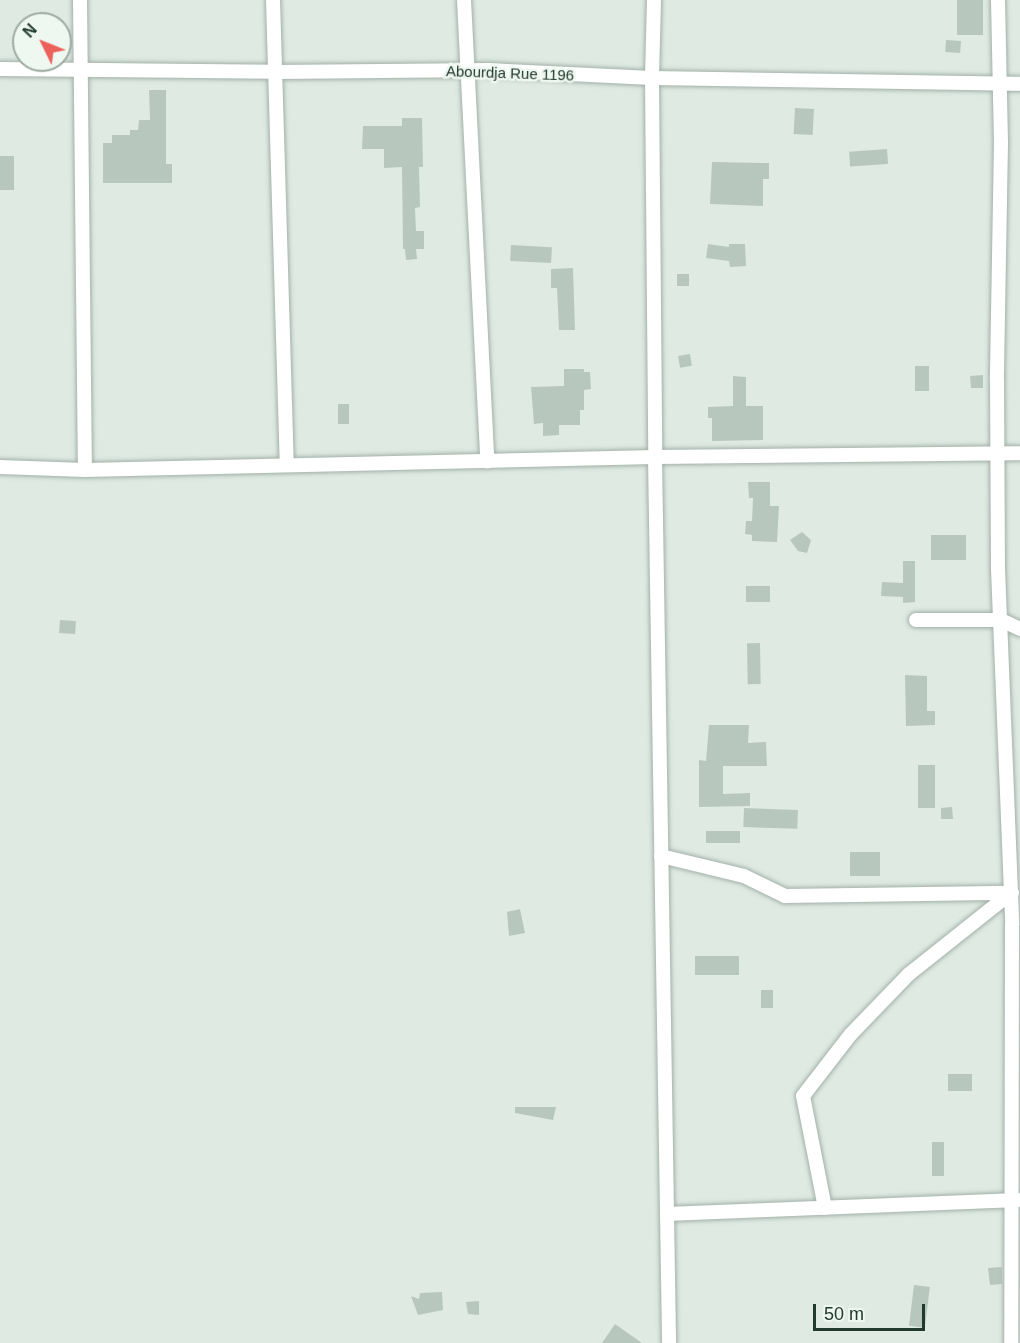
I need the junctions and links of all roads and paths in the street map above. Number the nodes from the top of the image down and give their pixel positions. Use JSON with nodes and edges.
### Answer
{"nodes":[{"id":1,"x":80,"y":0,"type":"edge"},
{"id":2,"x":273,"y":0,"type":"edge"},
{"id":3,"x":464,"y":0,"type":"edge"},
{"id":4,"x":654,"y":0,"type":"edge"},
{"id":5,"x":998,"y":0,"type":"edge"},
{"id":6,"x":0,"y":69,"type":"edge"},
{"id":7,"x":81,"y":69,"type":"junction"},
{"id":8,"x":468,"y":70,"type":"junction"},
{"id":9,"x":274,"y":72,"type":"junction"},
{"id":10,"x":652,"y":78,"type":"junction"},
{"id":11,"x":1000,"y":84,"type":"junction"},
{"id":12,"x":1020,"y":84,"type":"edge"},
{"id":13,"x":997,"y":453,"type":"junction"},
{"id":14,"x":1020,"y":453,"type":"edge"},
{"id":15,"x":655,"y":457,"type":"junction"},
{"id":16,"x":487,"y":461,"type":"junction"},
{"id":17,"x":287,"y":465,"type":"junction"},
{"id":18,"x":0,"y":467,"type":"edge"},
{"id":19,"x":85,"y":470,"type":"junction"},
{"id":20,"x":916,"y":620,"type":"dead end"},
{"id":21,"x":1001,"y":620,"type":"junction"},
{"id":22,"x":1020,"y":629,"type":"edge"},
{"id":23,"x":661,"y":856,"type":"junction"},
{"id":24,"x":1015,"y":893,"type":"edge"},
{"id":25,"x":1016,"y":1201,"type":"edge"},
{"id":26,"x":825,"y":1208,"type":"junction"},
{"id":27,"x":667,"y":1214,"type":"junction"},
{"id":28,"x":669,"y":1343,"type":"edge"},
{"id":29,"x":1011,"y":1343,"type":"edge"}],
"edges":[{"from":1,"to":7,"type":"street"},
{"from":2,"to":9,"type":"street"},
{"from":3,"to":8,"type":"street"},
{"from":4,"to":10,"type":"street"},
{"from":5,"to":11,"type":"street"},
{"from":6,"to":7,"type":"street","name":"Abourdja Rue 1196"},
{"from":7,"to":9,"type":"street","name":"Abourdja Rue 1196"},
{"from":7,"to":19,"type":"street"},
{"from":8,"to":9,"type":"street","name":"Abourdja Rue 1196"},
{"from":8,"to":10,"type":"street","name":"Abourdja Rue 1196"},
{"from":8,"to":16,"type":"street"},
{"from":9,"to":17,"type":"street"},
{"from":10,"to":11,"type":"street","name":"Abourdja Rue 1196"},
{"from":10,"to":15,"type":"street"},
{"from":11,"to":12,"type":"street","name":"Abourdja Rue 1196"},
{"from":11,"to":13,"type":"street"},
{"from":13,"to":14,"type":"street"},
{"from":13,"to":15,"type":"street"},
{"from":13,"to":21,"type":"street"},
{"from":15,"to":16,"type":"street"},
{"from":15,"to":23,"type":"street"},
{"from":16,"to":17,"type":"street"},
{"from":17,"to":19,"type":"street"},
{"from":18,"to":19,"type":"street"},
{"from":20,"to":21,"type":"street"},
{"from":21,"to":22,"type":"street"},
{"from":21,"to":24,"type":"street"},
{"from":23,"to":24,"type":"street"},
{"from":23,"to":27,"type":"street"},
{"from":24,"to":25,"type":"street"},
{"from":24,"to":26,"type":"street"},
{"from":25,"to":26,"type":"street"},
{"from":25,"to":29,"type":"street"},
{"from":26,"to":27,"type":"street"},
{"from":27,"to":28,"type":"street"}]}
